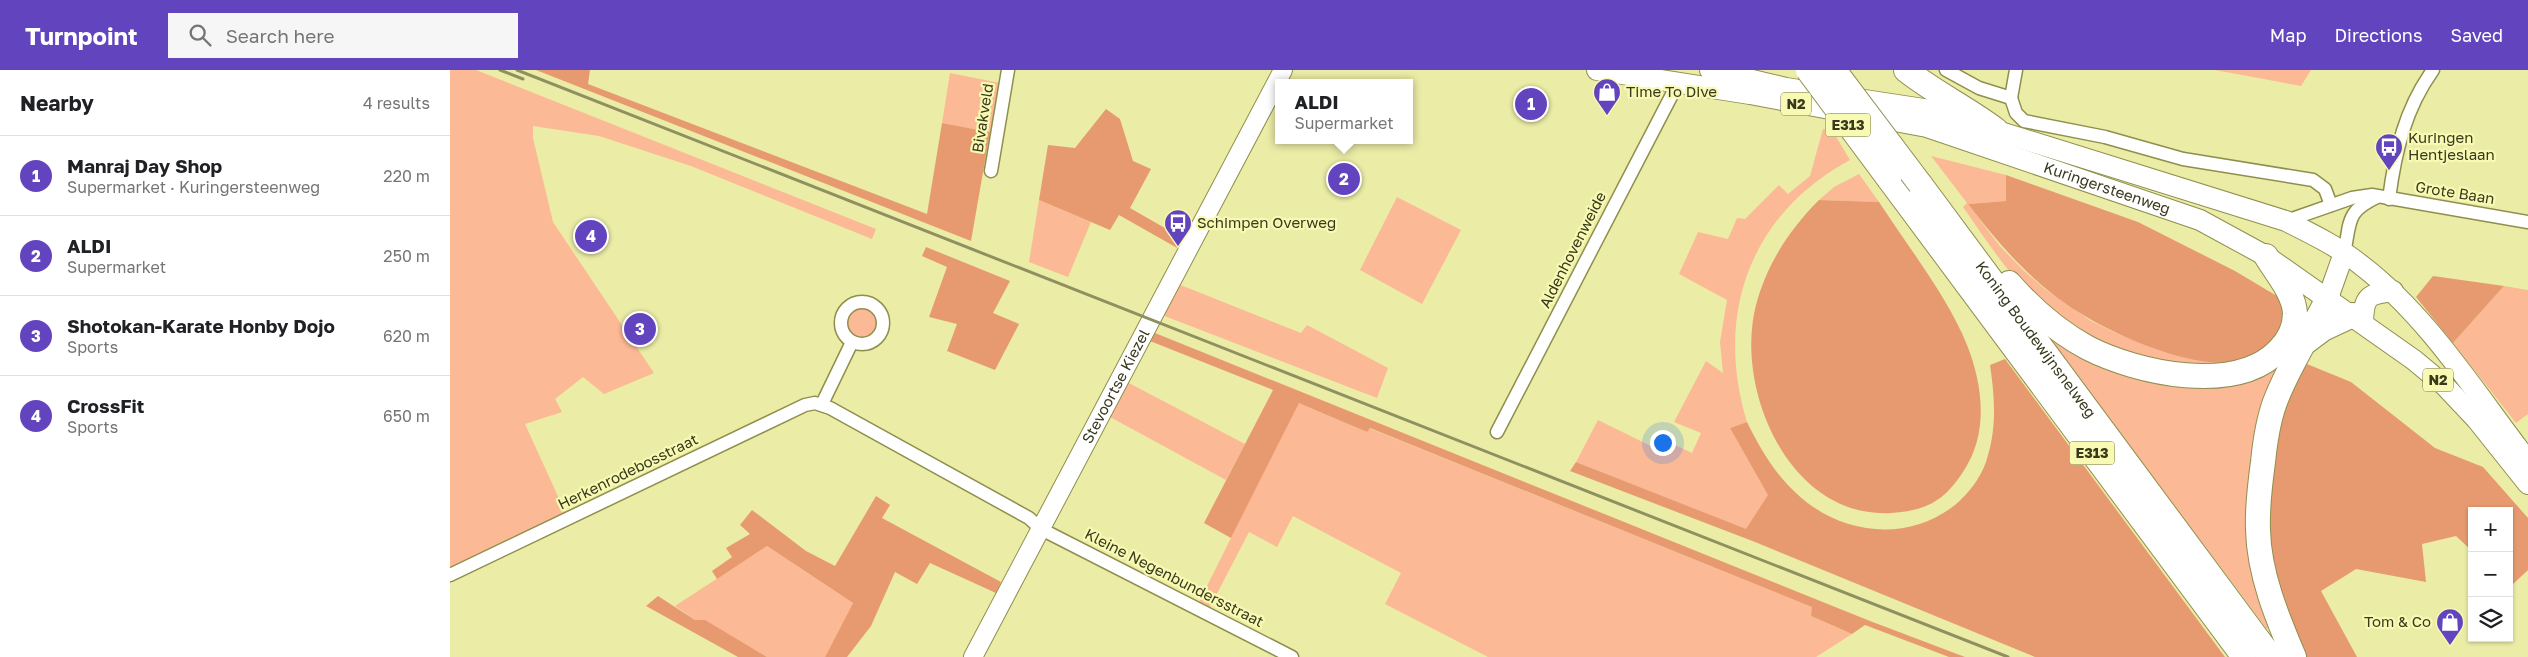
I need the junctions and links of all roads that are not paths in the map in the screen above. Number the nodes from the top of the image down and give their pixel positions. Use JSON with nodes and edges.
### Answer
{"nodes":[{"id":1,"x":1008,"y":70,"type":"edge"},
{"id":2,"x":1270,"y":70,"type":"edge"},
{"id":3,"x":1597,"y":70,"type":"edge"},
{"id":4,"x":1710,"y":70,"type":"edge"},
{"id":5,"x":1808,"y":70,"type":"edge"},
{"id":6,"x":1834,"y":70,"type":"edge"},
{"id":7,"x":1906,"y":70,"type":"edge"},
{"id":8,"x":1946,"y":70,"type":"edge"},
{"id":9,"x":2016,"y":70,"type":"edge"},
{"id":10,"x":2429,"y":71,"type":"edge"},
{"id":11,"x":1678,"y":83,"type":"junction"},
{"id":12,"x":1275,"y":85,"type":"edge"},
{"id":13,"x":2011,"y":98,"type":"junction"},
{"id":14,"x":1258,"y":116,"type":"junction"},
{"id":15,"x":1996,"y":130,"type":"junction"},
{"id":16,"x":991,"y":171,"type":"dead end"},
{"id":17,"x":2383,"y":198,"type":"junction"},
{"id":18,"x":2331,"y":205,"type":"junction"},
{"id":19,"x":2286,"y":221,"type":"junction"},
{"id":20,"x":2528,"y":222,"type":"edge"},
{"id":21,"x":2344,"y":253,"type":"junction"},
{"id":22,"x":2266,"y":256,"type":"junction"},
{"id":23,"x":1976,"y":258,"type":"junction"},
{"id":24,"x":2393,"y":291,"type":"junction"},
{"id":25,"x":2328,"y":298,"type":"junction"},
{"id":26,"x":2358,"y":318,"type":"junction"},
{"id":27,"x":852,"y":342,"type":"dead end"},
{"id":28,"x":2303,"y":343,"type":"junction"},
{"id":29,"x":822,"y":404,"type":"junction"},
{"id":30,"x":1497,"y":432,"type":"dead end"},
{"id":31,"x":2528,"y":461,"type":"edge"},
{"id":32,"x":2528,"y":484,"type":"edge"},
{"id":33,"x":1041,"y":529,"type":"junction"},
{"id":34,"x":450,"y":575,"type":"edge"},
{"id":35,"x":973,"y":657,"type":"edge"},
{"id":36,"x":1292,"y":657,"type":"edge"},
{"id":37,"x":2244,"y":657,"type":"edge"},
{"id":38,"x":2271,"y":657,"type":"edge"},
{"id":39,"x":2294,"y":657,"type":"edge"}],
"edges":[{"from":1,"to":16,"type":"street","name":"Bivakveld"},
{"from":2,"to":14,"type":"main road","name":"Stevoortse Kiezel"},
{"from":3,"to":11,"type":"main road","name":"Kuringersteenweg","number":"N2"},
{"from":4,"to":15,"type":"main road","name":"Kuringersteenweg","number":"N2"},
{"from":5,"to":37,"type":"highway","name":"Koning Boudewijnsnelweg","number":"E313","bridge":true},
{"from":6,"to":23,"type":"highway","name":"Koning Boudewijnsnelweg","number":"E313","bridge":true},
{"from":7,"to":15,"type":"highway"},
{"from":8,"to":13,"type":"street"},
{"from":9,"to":13,"type":"street"},
{"from":10,"to":17,"type":"street"},
{"from":11,"to":22,"type":"main road","name":"Kuringersteenweg","number":"N2"},
{"from":11,"to":30,"type":"street","name":"Aldenhovenweide"},
{"from":12,"to":14,"type":"main road","name":"Stevoortse Kiezel"},
{"from":13,"to":18,"type":"street"},
{"from":14,"to":33,"type":"main road","name":"Stevoortse Kiezel"},
{"from":15,"to":19,"type":"main road","name":"Kuringersteenweg","number":"N2"},
{"from":17,"to":18,"type":"street","name":"Grote Baan"},
{"from":17,"to":20,"type":"street","name":"Grote Baan"},
{"from":17,"to":21,"type":"street"},
{"from":18,"to":19,"type":"street","name":"Grote Baan"},
{"from":19,"to":21,"type":"main road","name":"Kuringersteenweg","number":"N2"},
{"from":21,"to":24,"type":"main road","name":"Kuringersteenweg","number":"N2"},
{"from":21,"to":25,"type":"main road"},
{"from":22,"to":23,"type":"highway"},
{"from":22,"to":25,"type":"main road","name":"Kuringersteenweg","number":"N2"},
{"from":23,"to":38,"type":"highway","name":"Koning Boudewijnsnelweg","number":"E313"},
{"from":24,"to":26,"type":"main road"},
{"from":24,"to":31,"type":"main road","name":"Kuringersteenweg","number":"N2"},
{"from":25,"to":26,"type":"main road","name":"Kuringersteenweg","number":"N2"},
{"from":25,"to":28,"type":"highway"},
{"from":26,"to":28,"type":"highway"},
{"from":26,"to":32,"type":"main road","name":"Kuringersteenweg","number":"N2"},
{"from":27,"to":29,"type":"street"},
{"from":28,"to":39,"type":"highway"},
{"from":29,"to":33,"type":"street"},
{"from":29,"to":34,"type":"street","name":"Herkenrodebosstraat"},
{"from":33,"to":35,"type":"main road","name":"Stevoortse Kiezel"},
{"from":33,"to":36,"type":"street","name":"Kleine Negenbundersstraat"}]}
